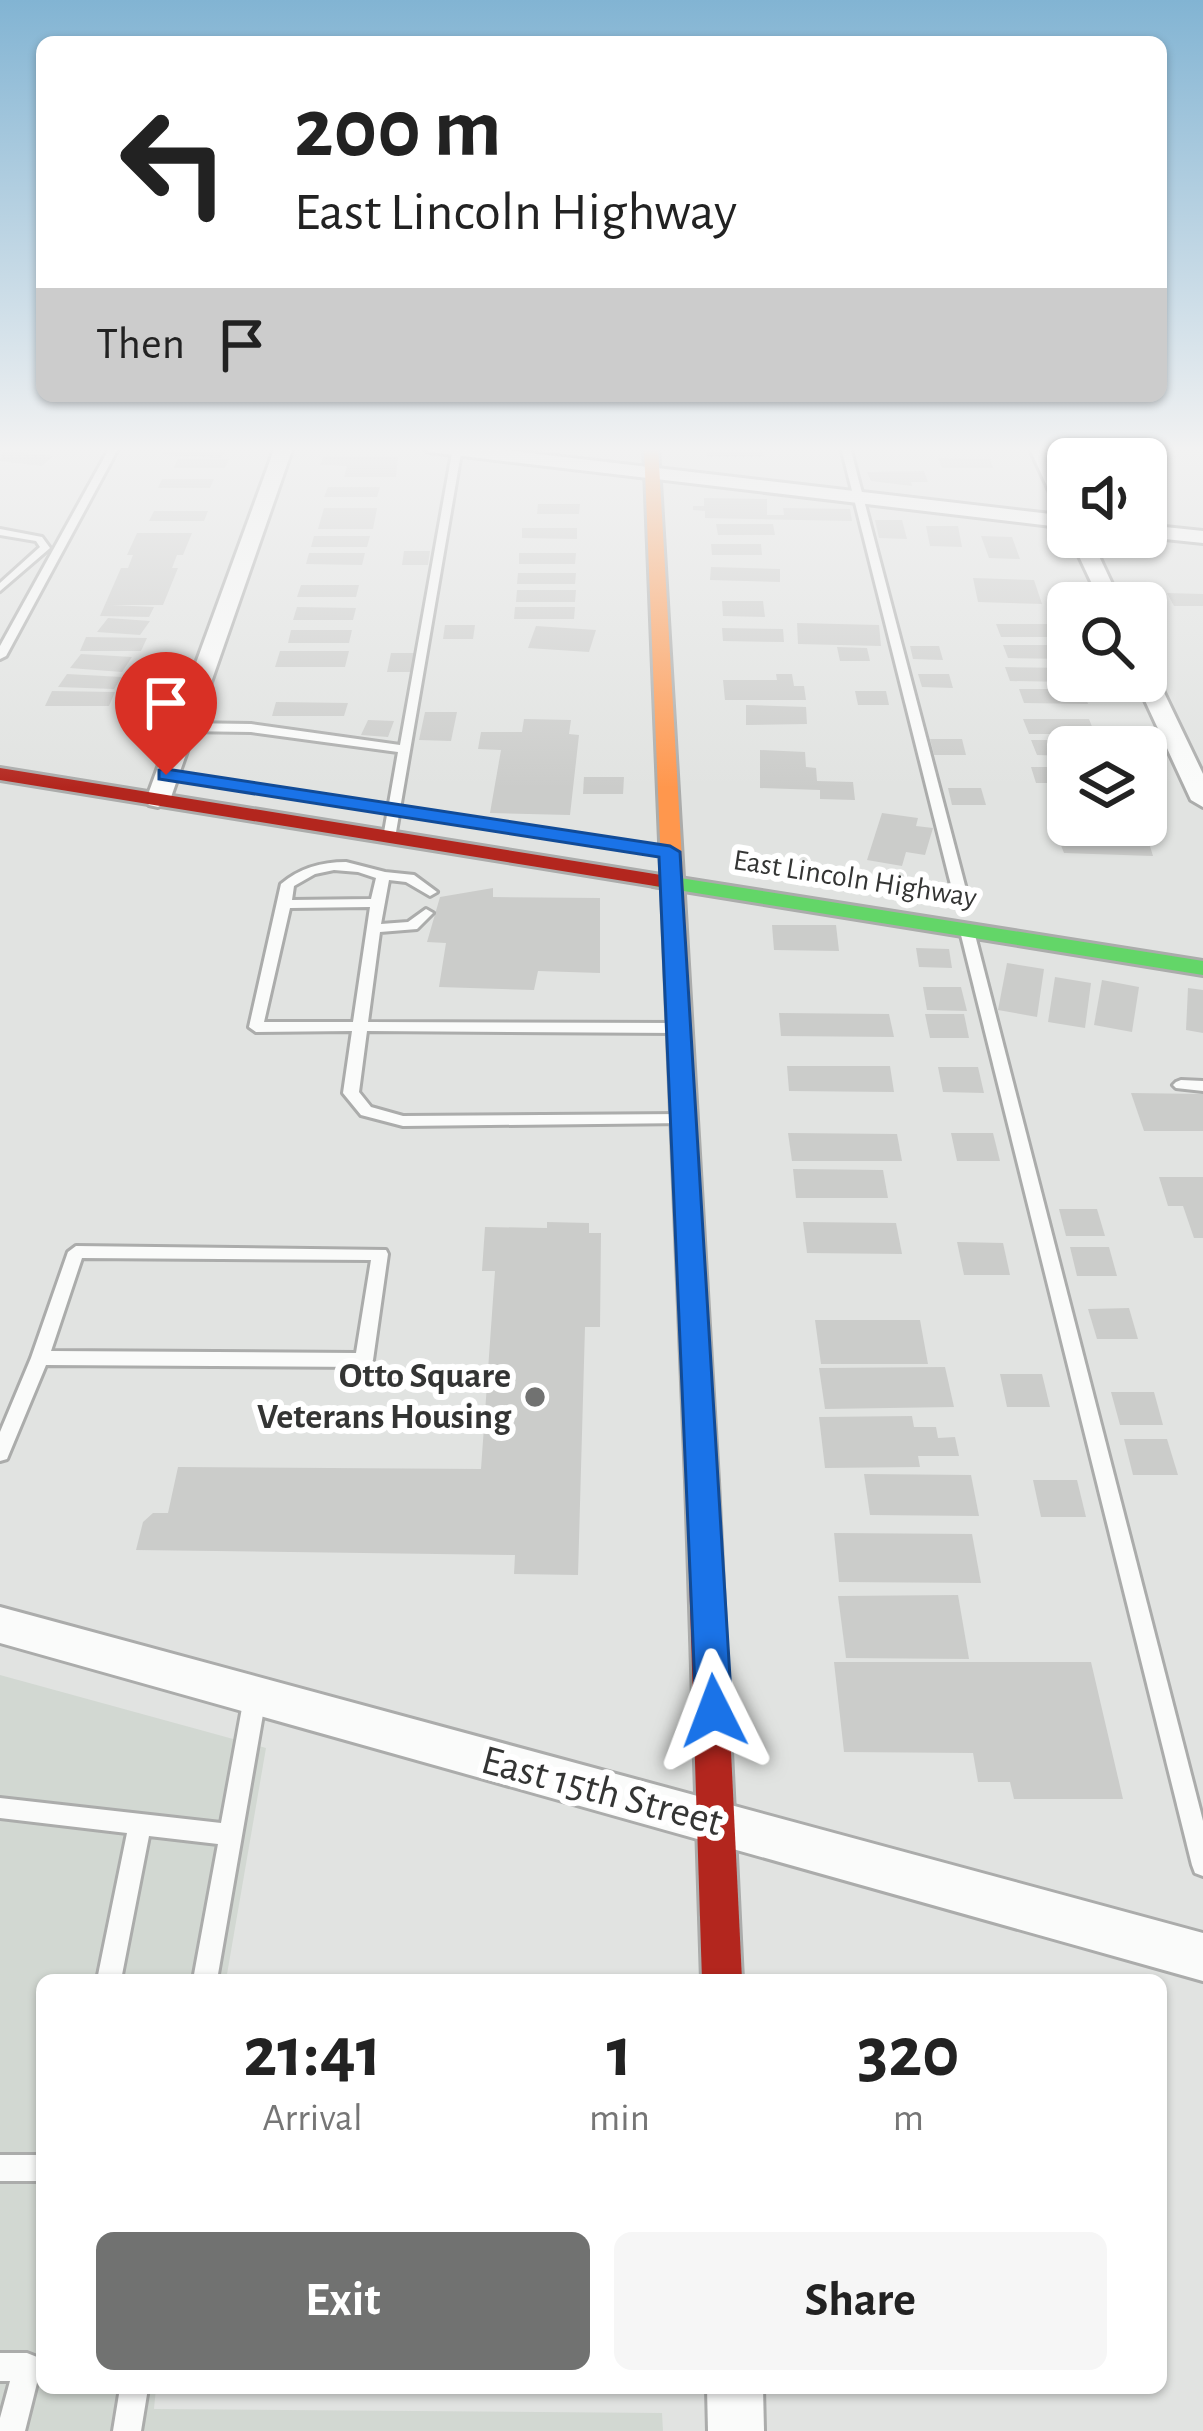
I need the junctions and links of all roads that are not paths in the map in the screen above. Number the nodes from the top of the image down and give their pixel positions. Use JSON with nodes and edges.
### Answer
{"nodes":[{"id":1,"x":30,"y":560,"type":"edge"},
{"id":2,"x":53,"y":560,"type":"edge"},
{"id":3,"x":243,"y":560,"type":"edge"},
{"id":4,"x":437,"y":560,"type":"edge"},
{"id":5,"x":657,"y":560,"type":"edge"},
{"id":6,"x":873,"y":560,"type":"edge"},
{"id":7,"x":0,"y":588,"type":"edge"},
{"id":8,"x":0,"y":656,"type":"edge"},
{"id":9,"x":1157,"y":702,"type":"edge"},
{"id":10,"x":183,"y":728,"type":"junction"},
{"id":11,"x":0,"y":747,"type":"edge"},
{"id":12,"x":404,"y":749,"type":"junction"},
{"id":13,"x":0,"y":774,"type":"edge"},
{"id":14,"x":162,"y":788,"type":"junction"},
{"id":15,"x":1203,"y":800,"type":"edge"},
{"id":16,"x":446,"y":818,"type":"dead end"},
{"id":17,"x":391,"y":824,"type":"junction"},
{"id":18,"x":383,"y":876,"type":"junction"},
{"id":19,"x":671,"y":884,"type":"junction"},
{"id":20,"x":430,"y":892,"type":"dead end"},
{"id":21,"x":961,"y":897,"type":"dead end"},
{"id":22,"x":284,"y":904,"type":"junction"},
{"id":23,"x":377,"y":904,"type":"junction"},
{"id":24,"x":426,"y":913,"type":"dead end"},
{"id":25,"x":374,"y":928,"type":"junction"},
{"id":26,"x":968,"y":931,"type":"junction"},
{"id":27,"x":1203,"y":968,"type":"edge"},
{"id":28,"x":360,"y":1026,"type":"junction"},
{"id":29,"x":679,"y":1028,"type":"junction"},
{"id":30,"x":1181,"y":1085,"type":"dead end"},
{"id":31,"x":1203,"y":1086,"type":"edge"},
{"id":32,"x":683,"y":1119,"type":"junction"},
{"id":33,"x":40,"y":1358,"type":"junction"},
{"id":34,"x":0,"y":1454,"type":"edge"},
{"id":35,"x":0,"y":1625,"type":"edge"},
{"id":36,"x":255,"y":1696,"type":"junction"},
{"id":37,"x":0,"y":1808,"type":"edge"},
{"id":38,"x":140,"y":1824,"type":"junction"},
{"id":39,"x":718,"y":1824,"type":"junction"},
{"id":40,"x":231,"y":1834,"type":"junction"},
{"id":41,"x":1203,"y":1864,"type":"edge"},
{"id":42,"x":1203,"y":1958,"type":"edge"},
{"id":43,"x":110,"y":1974,"type":"edge"},
{"id":44,"x":206,"y":1974,"type":"edge"},
{"id":45,"x":722,"y":1974,"type":"edge"},
{"id":46,"x":0,"y":2168,"type":"edge"},
{"id":47,"x":36,"y":2168,"type":"edge"},
{"id":48,"x":0,"y":2367,"type":"edge"},
{"id":49,"x":133,"y":2394,"type":"edge"},
{"id":50,"x":734,"y":2394,"type":"edge"},
{"id":51,"x":11,"y":2431,"type":"edge"},
{"id":52,"x":127,"y":2431,"type":"edge"},
{"id":53,"x":736,"y":2431,"type":"edge"}],
"edges":[{"from":1,"to":7,"type":"lane"},
{"from":2,"to":8,"type":"lane"},
{"from":3,"to":10,"type":"street"},
{"from":4,"to":12,"type":"lane"},
{"from":5,"to":19,"type":"street"},
{"from":6,"to":21,"type":"lane"},
{"from":9,"to":15,"type":"street"},
{"from":10,"to":12,"type":"lane"},
{"from":10,"to":14,"type":"street"},
{"from":11,"to":14,"type":"street","name":"East Lincoln Highway"},
{"from":12,"to":17,"type":"lane"},
{"from":13,"to":14,"type":"street","name":"East Lincoln Highway"},
{"from":14,"to":17,"type":"street","name":"East Lincoln Highway"},
{"from":16,"to":17,"type":"street","name":"East Lincoln Highway"},
{"from":17,"to":19,"type":"street","name":"East Lincoln Highway"},
{"from":18,"to":20,"type":"lane"},
{"from":18,"to":22,"type":"lane"},
{"from":18,"to":23,"type":"lane"},
{"from":19,"to":26,"type":"street","name":"East Lincoln Highway"},
{"from":19,"to":29,"type":"street"},
{"from":22,"to":23,"type":"lane"},
{"from":22,"to":28,"type":"lane"},
{"from":23,"to":25,"type":"lane"},
{"from":24,"to":25,"type":"lane"},
{"from":25,"to":28,"type":"lane"},
{"from":26,"to":27,"type":"street","name":"East Lincoln Highway"},
{"from":26,"to":41,"type":"lane"},
{"from":28,"to":29,"type":"lane"},
{"from":28,"to":32,"type":"lane"},
{"from":29,"to":32,"type":"street"},
{"from":30,"to":31,"type":"lane"},
{"from":32,"to":39,"type":"street"},
{"from":33,"to":33,"type":"lane"},
{"from":33,"to":34,"type":"lane"},
{"from":35,"to":36,"type":"street","name":"East 15th Street"},
{"from":36,"to":39,"type":"street","name":"East 15th Street"},
{"from":36,"to":40,"type":"lane"},
{"from":37,"to":38,"type":"lane"},
{"from":38,"to":40,"type":"lane"},
{"from":38,"to":43,"type":"lane"},
{"from":39,"to":42,"type":"street","name":"East 15th Street"},
{"from":39,"to":45,"type":"street"},
{"from":40,"to":44,"type":"lane"},
{"from":46,"to":47,"type":"lane"},
{"from":48,"to":51,"type":"lane"},
{"from":49,"to":52,"type":"lane"},
{"from":50,"to":53,"type":"street"}]}
